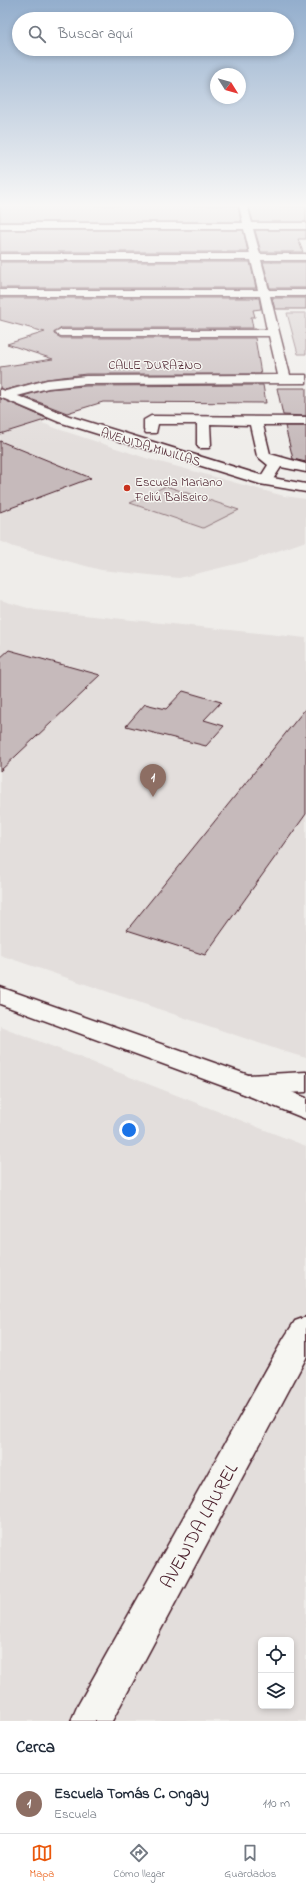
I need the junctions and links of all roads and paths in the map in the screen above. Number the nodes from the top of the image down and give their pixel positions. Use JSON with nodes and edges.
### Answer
{"nodes":[{"id":1,"x":262,"y":285,"type":"edge"},
{"id":2,"x":0,"y":293,"type":"edge"},
{"id":3,"x":264,"y":293,"type":"junction"},
{"id":4,"x":306,"y":293,"type":"edge"},
{"id":5,"x":60,"y":333,"type":"dead end"},
{"id":6,"x":274,"y":333,"type":"junction"},
{"id":7,"x":285,"y":379,"type":"junction"},
{"id":8,"x":306,"y":379,"type":"edge"},
{"id":9,"x":3,"y":394,"type":"edge"},
{"id":10,"x":203,"y":420,"type":"junction"},
{"id":11,"x":256,"y":420,"type":"junction"},
{"id":12,"x":306,"y":421,"type":"edge"},
{"id":13,"x":151,"y":430,"type":"dead end"},
{"id":14,"x":204,"y":445,"type":"dead end"},
{"id":15,"x":271,"y":460,"type":"junction"},
{"id":16,"x":306,"y":468,"type":"edge"},
{"id":17,"x":265,"y":481,"type":"junction"},
{"id":18,"x":306,"y":488,"type":"edge"},
{"id":19,"x":0,"y":995,"type":"edge"},
{"id":20,"x":306,"y":1082,"type":"edge"},
{"id":21,"x":248,"y":1085,"type":"junction"},
{"id":22,"x":306,"y":1109,"type":"edge"},
{"id":23,"x":306,"y":1331,"type":"edge"},
{"id":24,"x":91,"y":1721,"type":"edge"}],
"edges":[{"from":1,"to":3,"type":"street"},
{"from":2,"to":3,"type":"street"},
{"from":3,"to":4,"type":"street"},
{"from":3,"to":6,"type":"street"},
{"from":5,"to":6,"type":"street"},
{"from":6,"to":7,"type":"street"},
{"from":7,"to":8,"type":"street","name":"CALLE DURAZNO"},
{"from":7,"to":9,"type":"street","name":"CALLE DURAZNO"},
{"from":9,"to":17,"type":"street","name":"AVENIDA MINILLAS"},
{"from":10,"to":11,"type":"street"},
{"from":10,"to":13,"type":"street"},
{"from":10,"to":14,"type":"street"},
{"from":11,"to":12,"type":"street"},
{"from":11,"to":15,"type":"street"},
{"from":15,"to":16,"type":"street"},
{"from":15,"to":17,"type":"street"},
{"from":17,"to":18,"type":"street","name":"AVENIDA MINILLAS"},
{"from":19,"to":21,"type":"street"},
{"from":20,"to":21,"type":"street"},
{"from":21,"to":22,"type":"street"},
{"from":23,"to":24,"type":"street","name":"AVENIDA LAUREL"}]}
